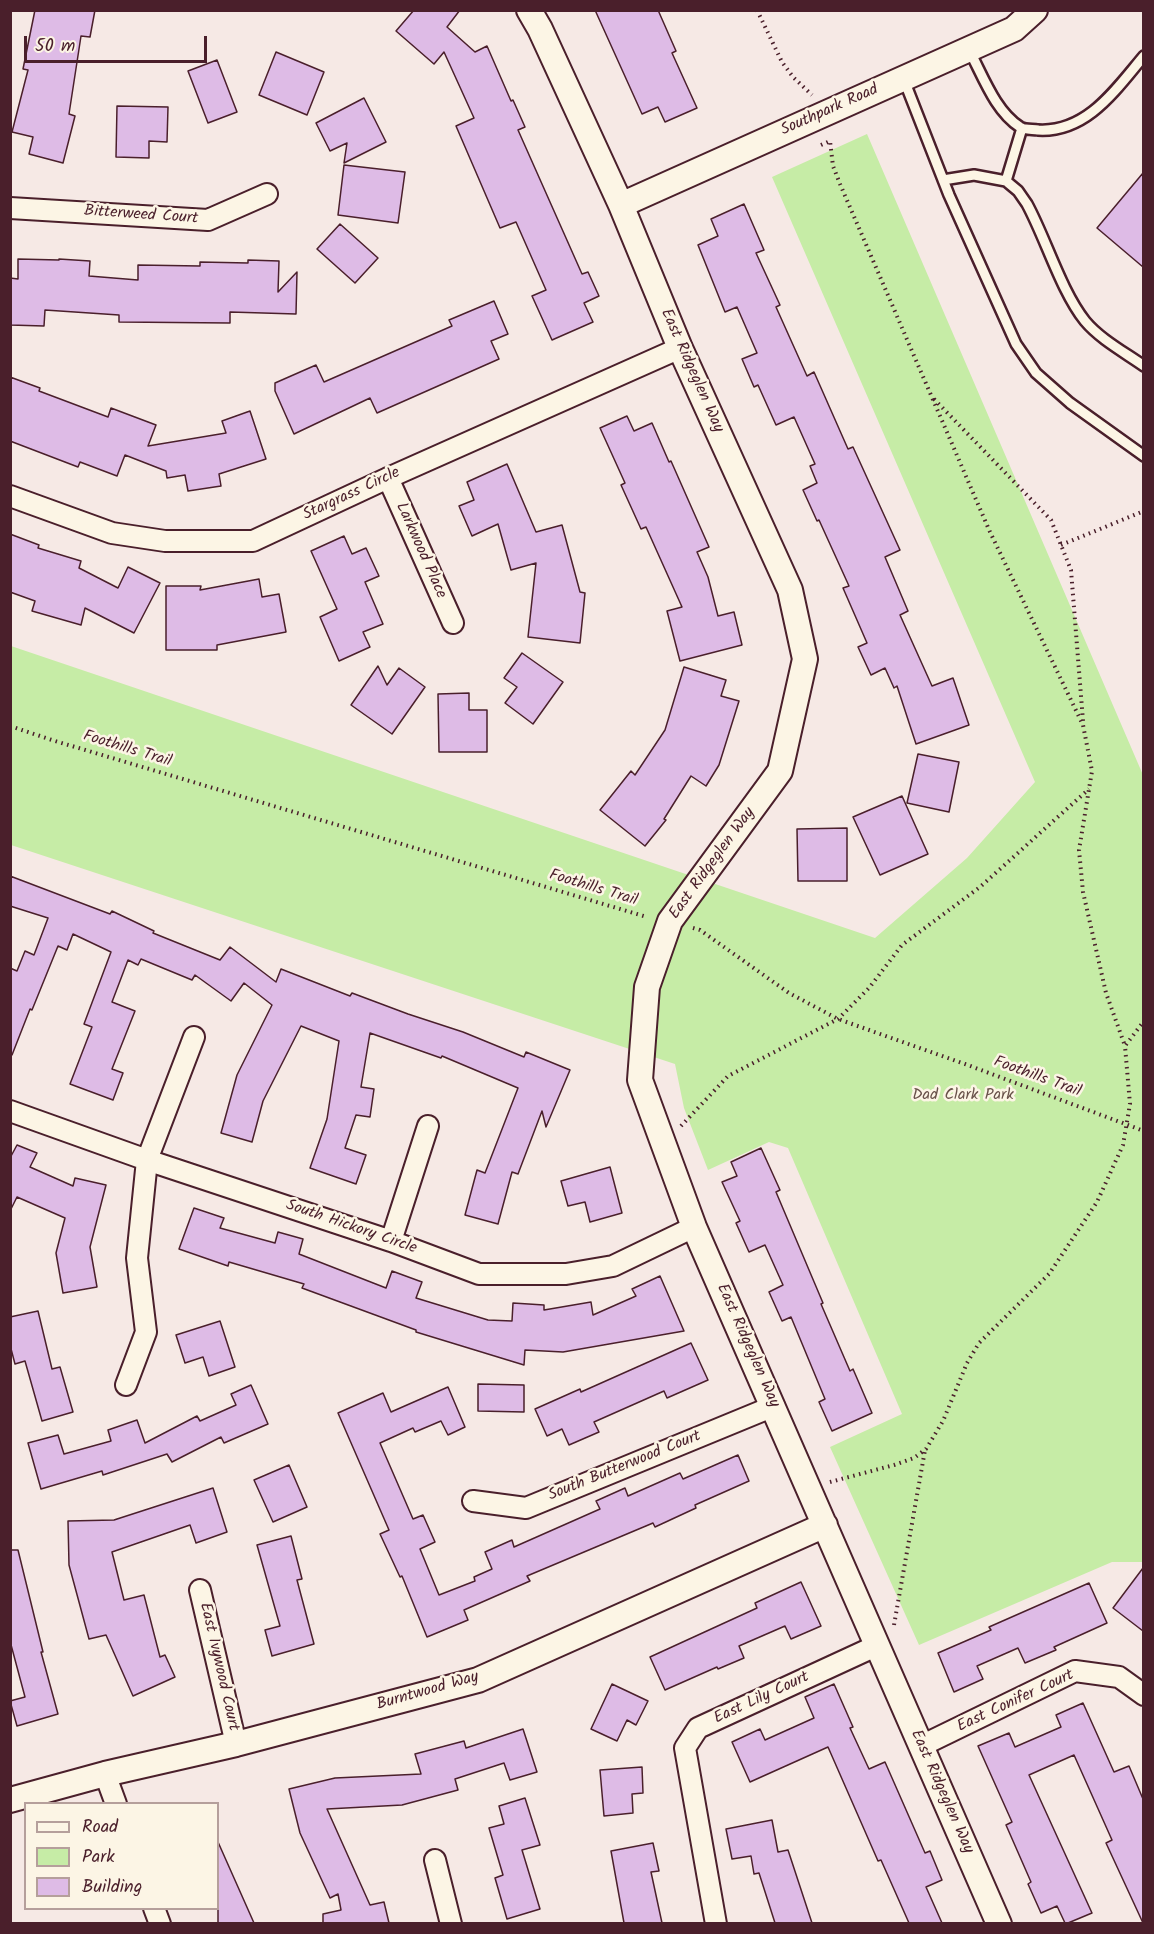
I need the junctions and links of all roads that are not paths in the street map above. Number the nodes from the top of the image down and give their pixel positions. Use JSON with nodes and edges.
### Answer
{"nodes":[{"id":1,"x":529,"y":10,"type":"edge"},
{"id":2,"x":1035,"y":10,"type":"edge"},
{"id":3,"x":968,"y":49,"type":"junction"},
{"id":4,"x":1143,"y":56,"type":"edge"},
{"id":5,"x":903,"y":78,"type":"junction"},
{"id":6,"x":1022,"y":128,"type":"junction"},
{"id":7,"x":943,"y":180,"type":"junction"},
{"id":8,"x":1006,"y":181,"type":"junction"},
{"id":9,"x":267,"y":194,"type":"dead end"},
{"id":10,"x":621,"y":205,"type":"junction"},
{"id":11,"x":10,"y":208,"type":"edge"},
{"id":12,"x":680,"y":348,"type":"junction"},
{"id":13,"x":1143,"y":366,"type":"edge"},
{"id":14,"x":1143,"y":456,"type":"edge"},
{"id":15,"x":388,"y":478,"type":"junction"},
{"id":16,"x":10,"y":496,"type":"edge"},
{"id":17,"x":453,"y":623,"type":"dead end"},
{"id":18,"x":194,"y":1038,"type":"dead end"},
{"id":19,"x":10,"y":1111,"type":"edge"},
{"id":20,"x":428,"y":1126,"type":"dead end"},
{"id":21,"x":147,"y":1160,"type":"junction"},
{"id":22,"x":694,"y":1227,"type":"junction"},
{"id":23,"x":391,"y":1241,"type":"junction"},
{"id":24,"x":126,"y":1385,"type":"dead end"},
{"id":25,"x":774,"y":1407,"type":"junction"},
{"id":26,"x":473,"y":1501,"type":"dead end"},
{"id":27,"x":825,"y":1525,"type":"junction"},
{"id":28,"x":200,"y":1590,"type":"dead end"},
{"id":29,"x":878,"y":1645,"type":"junction"},
{"id":30,"x":1143,"y":1695,"type":"edge"},
{"id":31,"x":236,"y":1744,"type":"junction"},
{"id":32,"x":921,"y":1746,"type":"junction"},
{"id":33,"x":105,"y":1774,"type":"junction"},
{"id":34,"x":10,"y":1800,"type":"edge"},
{"id":35,"x":116,"y":1802,"type":"edge"},
{"id":36,"x":435,"y":1860,"type":"dead end"},
{"id":37,"x":451,"y":1923,"type":"edge"},
{"id":38,"x":716,"y":1923,"type":"edge"},
{"id":39,"x":999,"y":1923,"type":"edge"}],
"edges":[{"from":1,"to":10,"type":"street","name":"East Ridgeglen Way"},
{"from":2,"to":3,"type":"street","name":"Southpark Road"},
{"from":3,"to":5,"type":"street","name":"Southpark Road"},
{"from":3,"to":6,"type":"lane"},
{"from":4,"to":6,"type":"lane"},
{"from":5,"to":7,"type":"lane"},
{"from":5,"to":10,"type":"street","name":"Southpark Road"},
{"from":6,"to":8,"type":"lane"},
{"from":7,"to":8,"type":"lane"},
{"from":7,"to":14,"type":"lane"},
{"from":8,"to":13,"type":"lane"},
{"from":9,"to":11,"type":"street","name":"Bitterweed Court"},
{"from":10,"to":12,"type":"street","name":"East Ridgeglen Way"},
{"from":12,"to":15,"type":"street","name":"Stargrass Circle"},
{"from":12,"to":22,"type":"street","name":"East Ridgeglen Way"},
{"from":15,"to":16,"type":"street","name":"Stargrass Circle"},
{"from":15,"to":17,"type":"street","name":"Larkwood Place"},
{"from":18,"to":21,"type":"street"},
{"from":19,"to":21,"type":"street","name":"South Hickory Circle"},
{"from":20,"to":23,"type":"street"},
{"from":21,"to":23,"type":"street","name":"South Hickory Circle"},
{"from":21,"to":24,"type":"street"},
{"from":22,"to":23,"type":"street","name":"South Hickory Circle"},
{"from":22,"to":25,"type":"street","name":"East Ridgeglen Way"},
{"from":25,"to":26,"type":"street","name":"South Butterwood Court"},
{"from":25,"to":27,"type":"street","name":"East Ridgeglen Way"},
{"from":27,"to":29,"type":"street","name":"East Ridgeglen Way"},
{"from":27,"to":31,"type":"street","name":"Burntwood Way"},
{"from":28,"to":31,"type":"street","name":"East Ivywood Court"},
{"from":29,"to":32,"type":"street","name":"East Ridgeglen Way"},
{"from":29,"to":38,"type":"street","name":"East Lily Court"},
{"from":30,"to":32,"type":"street","name":"East Conifer Court"},
{"from":31,"to":33,"type":"street","name":"Burntwood Way"},
{"from":32,"to":39,"type":"street","name":"East Ridgeglen Way"},
{"from":33,"to":34,"type":"street","name":"Burntwood Way"},
{"from":33,"to":35,"type":"street"},
{"from":36,"to":37,"type":"street"}]}
